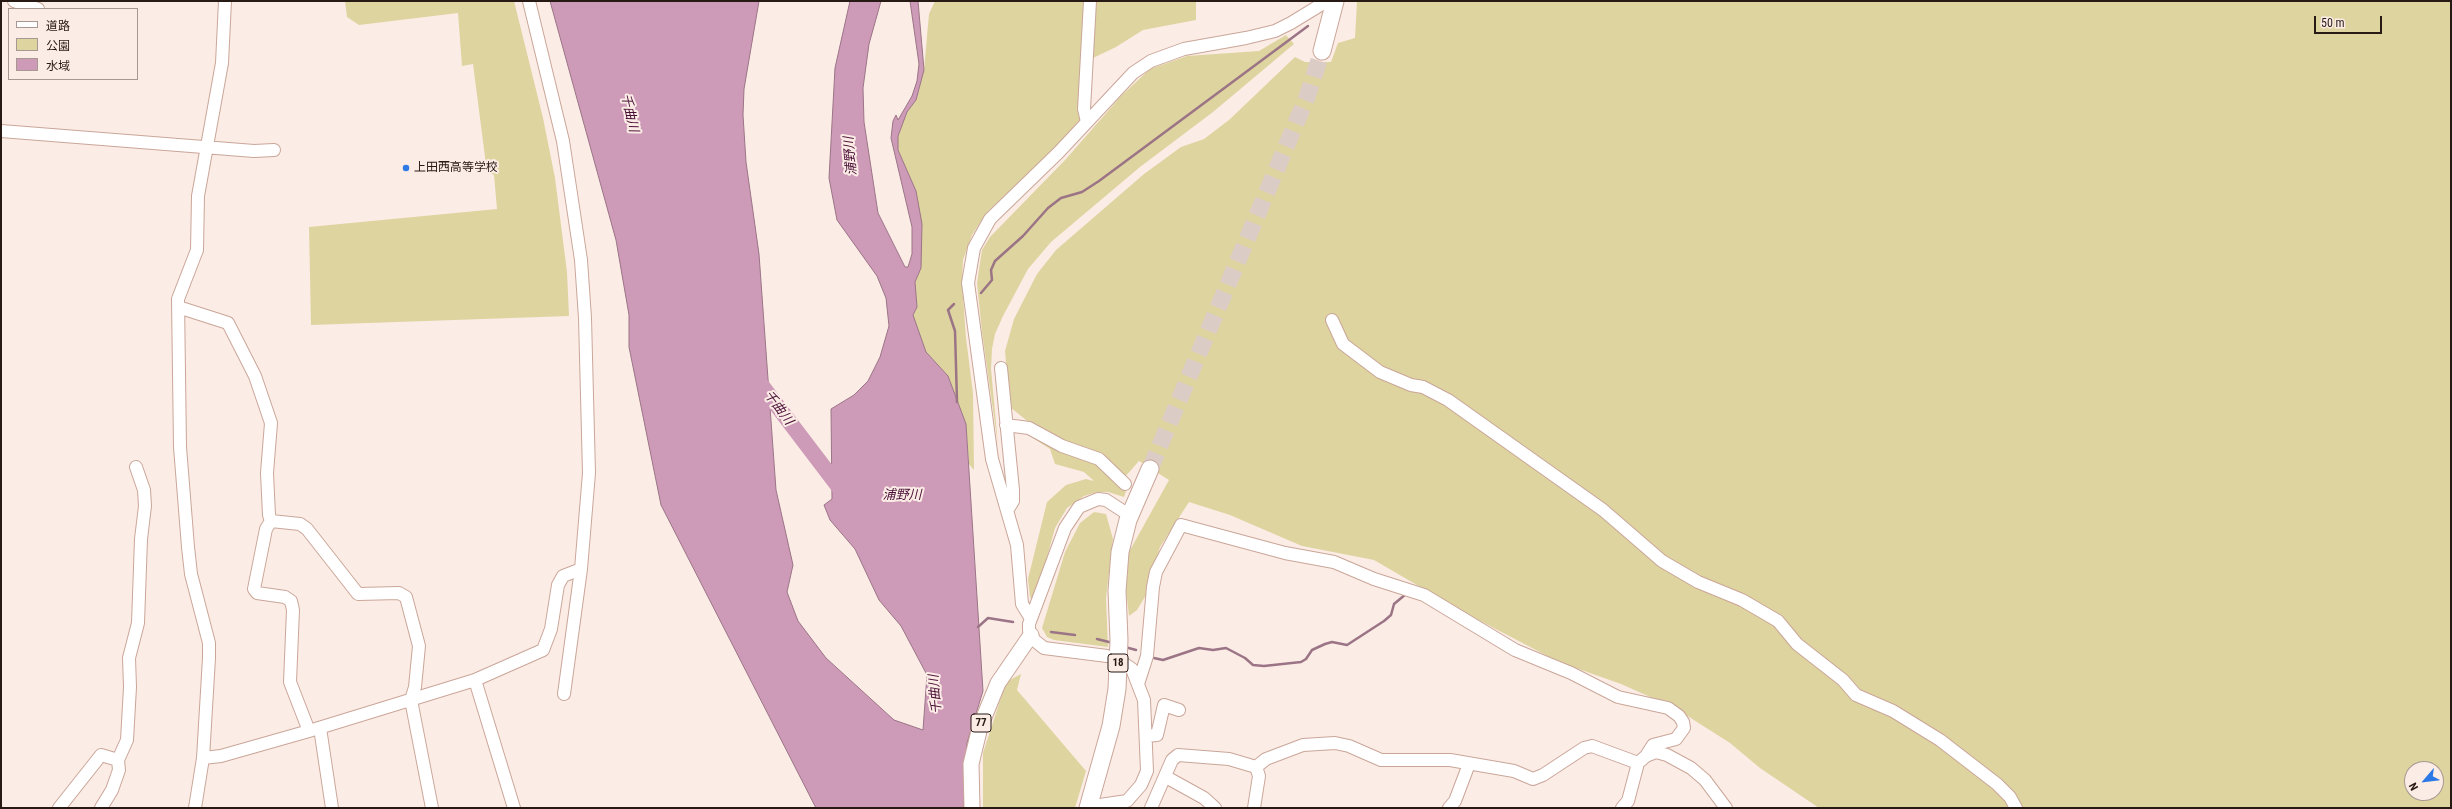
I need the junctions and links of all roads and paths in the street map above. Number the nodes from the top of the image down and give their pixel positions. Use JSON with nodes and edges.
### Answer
{"nodes":[{"id":1,"x":14,"y":1,"type":"edge"},
{"id":2,"x":225,"y":1,"type":"edge"},
{"id":3,"x":530,"y":1,"type":"edge"},
{"id":4,"x":1090,"y":1,"type":"edge"},
{"id":5,"x":1326,"y":1,"type":"edge"},
{"id":6,"x":1335,"y":1,"type":"edge"},
{"id":7,"x":35,"y":8,"type":"edge"},
{"id":8,"x":1322,"y":51,"type":"tunnel mouth"},
{"id":9,"x":1087,"y":122,"type":"junction"},
{"id":10,"x":1,"y":131,"type":"edge"},
{"id":11,"x":206,"y":147,"type":"junction"},
{"id":12,"x":274,"y":150,"type":"dead end"},
{"id":13,"x":178,"y":307,"type":"junction"},
{"id":14,"x":1332,"y":320,"type":"dead end"},
{"id":15,"x":1000,"y":368,"type":"dead end"},
{"id":16,"x":1006,"y":425,"type":"junction"},
{"id":17,"x":136,"y":467,"type":"dead end"},
{"id":18,"x":1150,"y":469,"type":"tunnel mouth"},
{"id":19,"x":1125,"y":484,"type":"dead end"},
{"id":20,"x":1138,"y":496,"type":"junction"},
{"id":21,"x":1112,"y":503,"type":"junction"},
{"id":22,"x":1008,"y":509,"type":"junction"},
{"id":23,"x":1128,"y":520,"type":"junction"},
{"id":24,"x":271,"y":521,"type":"junction"},
{"id":25,"x":581,"y":569,"type":"junction"},
{"id":26,"x":1030,"y":617,"type":"junction"},
{"id":27,"x":1031,"y":635,"type":"junction"},
{"id":28,"x":1107,"y":656,"type":"dead end"},
{"id":29,"x":1123,"y":663,"type":"dead end"},
{"id":30,"x":475,"y":680,"type":"junction"},
{"id":31,"x":1138,"y":684,"type":"junction"},
{"id":32,"x":564,"y":694,"type":"dead end"},
{"id":33,"x":411,"y":700,"type":"junction"},
{"id":34,"x":1179,"y":710,"type":"dead end"},
{"id":35,"x":315,"y":729,"type":"junction"},
{"id":36,"x":1146,"y":736,"type":"junction"},
{"id":37,"x":203,"y":758,"type":"junction"},
{"id":38,"x":118,"y":760,"type":"junction"},
{"id":39,"x":1642,"y":760,"type":"junction"},
{"id":40,"x":1468,"y":764,"type":"junction"},
{"id":41,"x":1256,"y":767,"type":"junction"},
{"id":42,"x":1166,"y":777,"type":"junction"},
{"id":43,"x":1096,"y":784,"type":"junction"},
{"id":44,"x":1119,"y":805,"type":"edge"},
{"id":45,"x":59,"y":808,"type":"edge"},
{"id":46,"x":101,"y":808,"type":"edge"},
{"id":47,"x":195,"y":808,"type":"edge"},
{"id":48,"x":332,"y":808,"type":"edge"},
{"id":49,"x":432,"y":808,"type":"edge"},
{"id":50,"x":514,"y":808,"type":"edge"},
{"id":51,"x":972,"y":808,"type":"edge"},
{"id":52,"x":1088,"y":808,"type":"edge"},
{"id":53,"x":1093,"y":808,"type":"edge"},
{"id":54,"x":1151,"y":808,"type":"edge"},
{"id":55,"x":1215,"y":808,"type":"edge"},
{"id":56,"x":1254,"y":808,"type":"edge"},
{"id":57,"x":1449,"y":808,"type":"edge"},
{"id":58,"x":1622,"y":808,"type":"edge"},
{"id":59,"x":1726,"y":808,"type":"edge"},
{"id":60,"x":2016,"y":808,"type":"edge"}],
"edges":[{"from":1,"to":7,"type":"street"},
{"from":2,"to":11,"type":"street"},
{"from":3,"to":25,"type":"street"},
{"from":4,"to":9,"type":"street"},
{"from":5,"to":9,"type":"street"},
{"from":6,"to":8,"type":"highway"},
{"from":9,"to":22,"type":"street"},
{"from":10,"to":11,"type":"street"},
{"from":11,"to":12,"type":"street"},
{"from":11,"to":13,"type":"street"},
{"from":13,"to":24,"type":"street"},
{"from":13,"to":37,"type":"street"},
{"from":14,"to":60,"type":"street"},
{"from":15,"to":16,"type":"street"},
{"from":16,"to":19,"type":"street"},
{"from":16,"to":22,"type":"street"},
{"from":17,"to":38,"type":"street"},
{"from":18,"to":20,"type":"highway","number":"18"},
{"from":20,"to":21,"type":"street"},
{"from":20,"to":23,"type":"highway","number":"18"},
{"from":21,"to":23,"type":"street"},
{"from":21,"to":26,"type":"street"},
{"from":22,"to":26,"type":"street"},
{"from":23,"to":43,"type":"highway","number":"18"},
{"from":24,"to":33,"type":"street"},
{"from":24,"to":35,"type":"street"},
{"from":25,"to":30,"type":"street"},
{"from":25,"to":32,"type":"street"},
{"from":26,"to":27,"type":"street"},
{"from":27,"to":28,"type":"street"},
{"from":27,"to":51,"type":"main road","number":"77"},
{"from":29,"to":31,"type":"street"},
{"from":30,"to":33,"type":"street"},
{"from":30,"to":50,"type":"street"},
{"from":31,"to":36,"type":"street"},
{"from":31,"to":39,"type":"street"},
{"from":33,"to":35,"type":"street"},
{"from":33,"to":49,"type":"street"},
{"from":34,"to":36,"type":"street"},
{"from":35,"to":37,"type":"street"},
{"from":35,"to":48,"type":"street"},
{"from":36,"to":44,"type":"street"},
{"from":37,"to":47,"type":"street"},
{"from":38,"to":45,"type":"street"},
{"from":38,"to":46,"type":"street"},
{"from":39,"to":40,"type":"street"},
{"from":39,"to":58,"type":"street"},
{"from":39,"to":59,"type":"street"},
{"from":40,"to":41,"type":"street"},
{"from":40,"to":57,"type":"street"},
{"from":41,"to":42,"type":"street"},
{"from":41,"to":56,"type":"street"},
{"from":42,"to":54,"type":"street"},
{"from":42,"to":55,"type":"street"},
{"from":43,"to":44,"type":"street"},
{"from":43,"to":52,"type":"highway","number":"18"},
{"from":44,"to":53,"type":"street"}]}
